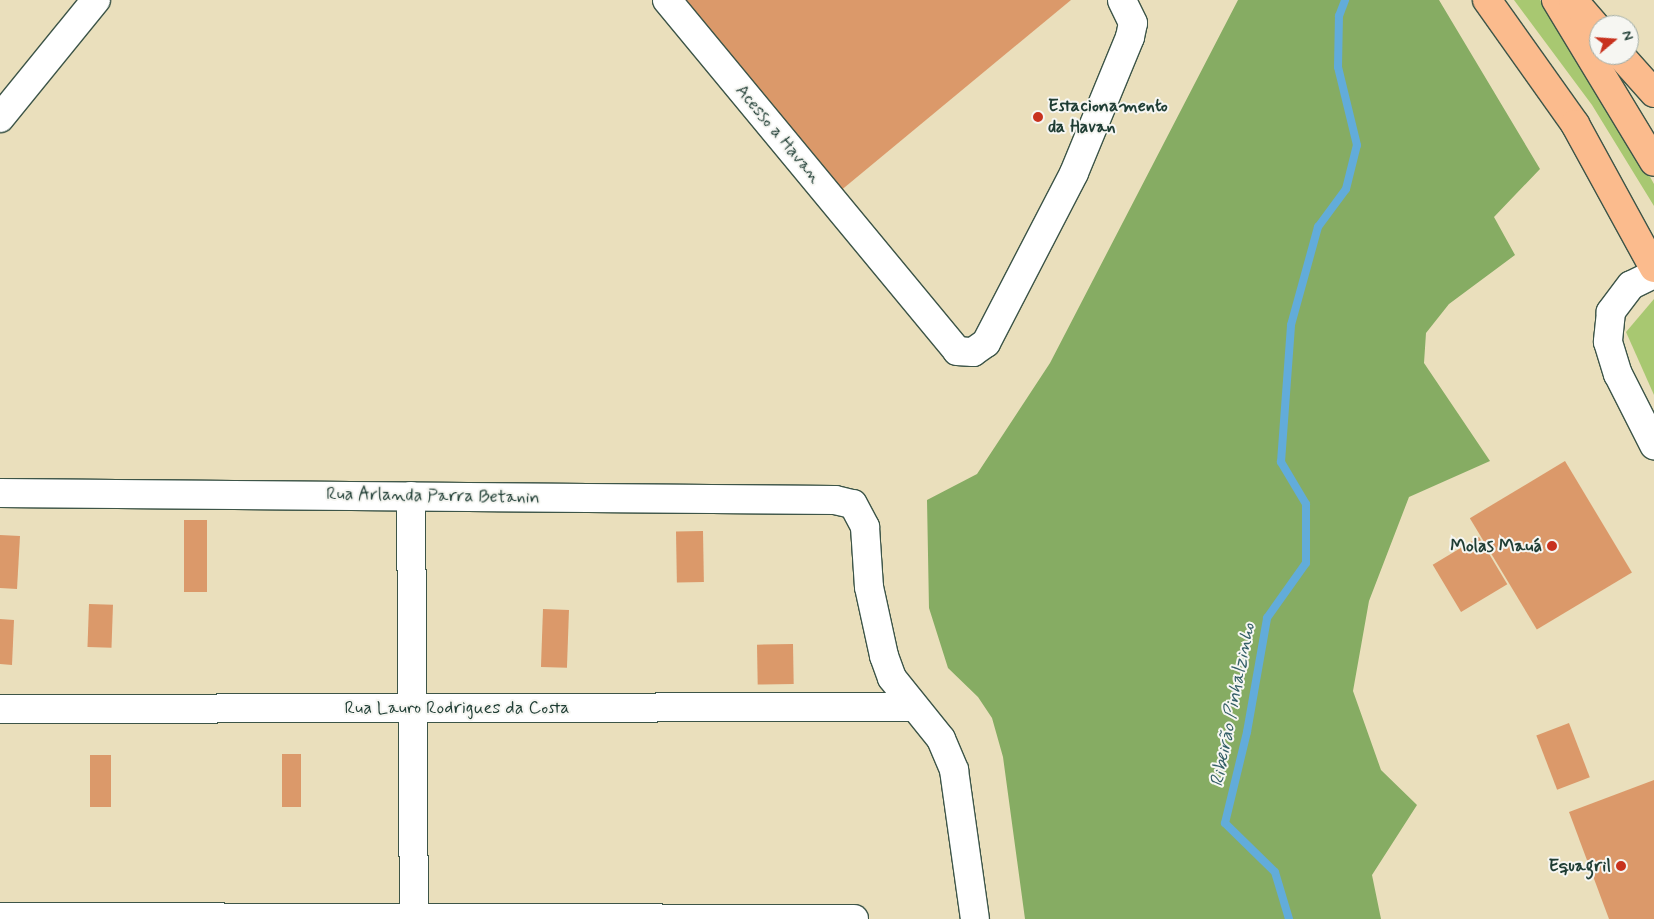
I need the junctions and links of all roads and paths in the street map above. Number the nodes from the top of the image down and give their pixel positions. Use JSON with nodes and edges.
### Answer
{"nodes":[{"id":1,"x":96,"y":0,"type":"edge"},
{"id":2,"x":667,"y":0,"type":"edge"},
{"id":3,"x":1122,"y":0,"type":"edge"},
{"id":4,"x":1487,"y":0,"type":"edge"},
{"id":5,"x":1556,"y":0,"type":"edge"},
{"id":6,"x":1573,"y":0,"type":"edge"},
{"id":7,"x":1589,"y":18,"type":"edge"},
{"id":8,"x":1629,"y":65,"type":"edge"},
{"id":9,"x":1654,"y":93,"type":"edge"},
{"id":10,"x":0,"y":118,"type":"edge"},
{"id":11,"x":1575,"y":124,"type":"junction"},
{"id":12,"x":1654,"y":162,"type":"edge"},
{"id":13,"x":1654,"y":231,"type":"edge"},
{"id":14,"x":1654,"y":268,"type":"edge"},
{"id":15,"x":1654,"y":274,"type":"edge"},
{"id":16,"x":1654,"y":445,"type":"edge"},
{"id":17,"x":0,"y":493,"type":"edge"},
{"id":18,"x":411,"y":496,"type":"junction"},
{"id":19,"x":913,"y":707,"type":"junction"},
{"id":20,"x":413,"y":708,"type":"junction"},
{"id":21,"x":0,"y":709,"type":"edge"},
{"id":22,"x":0,"y":917,"type":"edge"},
{"id":23,"x":414,"y":918,"type":"edge"},
{"id":24,"x":854,"y":919,"type":"edge"},
{"id":25,"x":974,"y":919,"type":"edge"}],
"edges":[{"from":1,"to":10,"type":"street"},
{"from":2,"to":3,"type":"street","name":"Acesso a Havan"},
{"from":4,"to":11,"type":"highway"},
{"from":5,"to":12,"type":"highway"},
{"from":6,"to":7,"type":"highway"},
{"from":8,"to":9,"type":"highway"},
{"from":11,"to":13,"type":"highway"},
{"from":11,"to":14,"type":"highway"},
{"from":15,"to":16,"type":"street"},
{"from":17,"to":18,"type":"street","name":"Rua Arlanda Parra Betanin"},
{"from":18,"to":19,"type":"street","name":"Rua Arlanda Parra Betanin"},
{"from":18,"to":20,"type":"street"},
{"from":19,"to":20,"type":"street","name":"Rua Lauro Rodrigues da Costa"},
{"from":19,"to":25,"type":"street"},
{"from":20,"to":21,"type":"street","name":"Rua Lauro Rodrigues da Costa"},
{"from":20,"to":23,"type":"street"},
{"from":22,"to":23,"type":"street"},
{"from":23,"to":24,"type":"street"}]}
